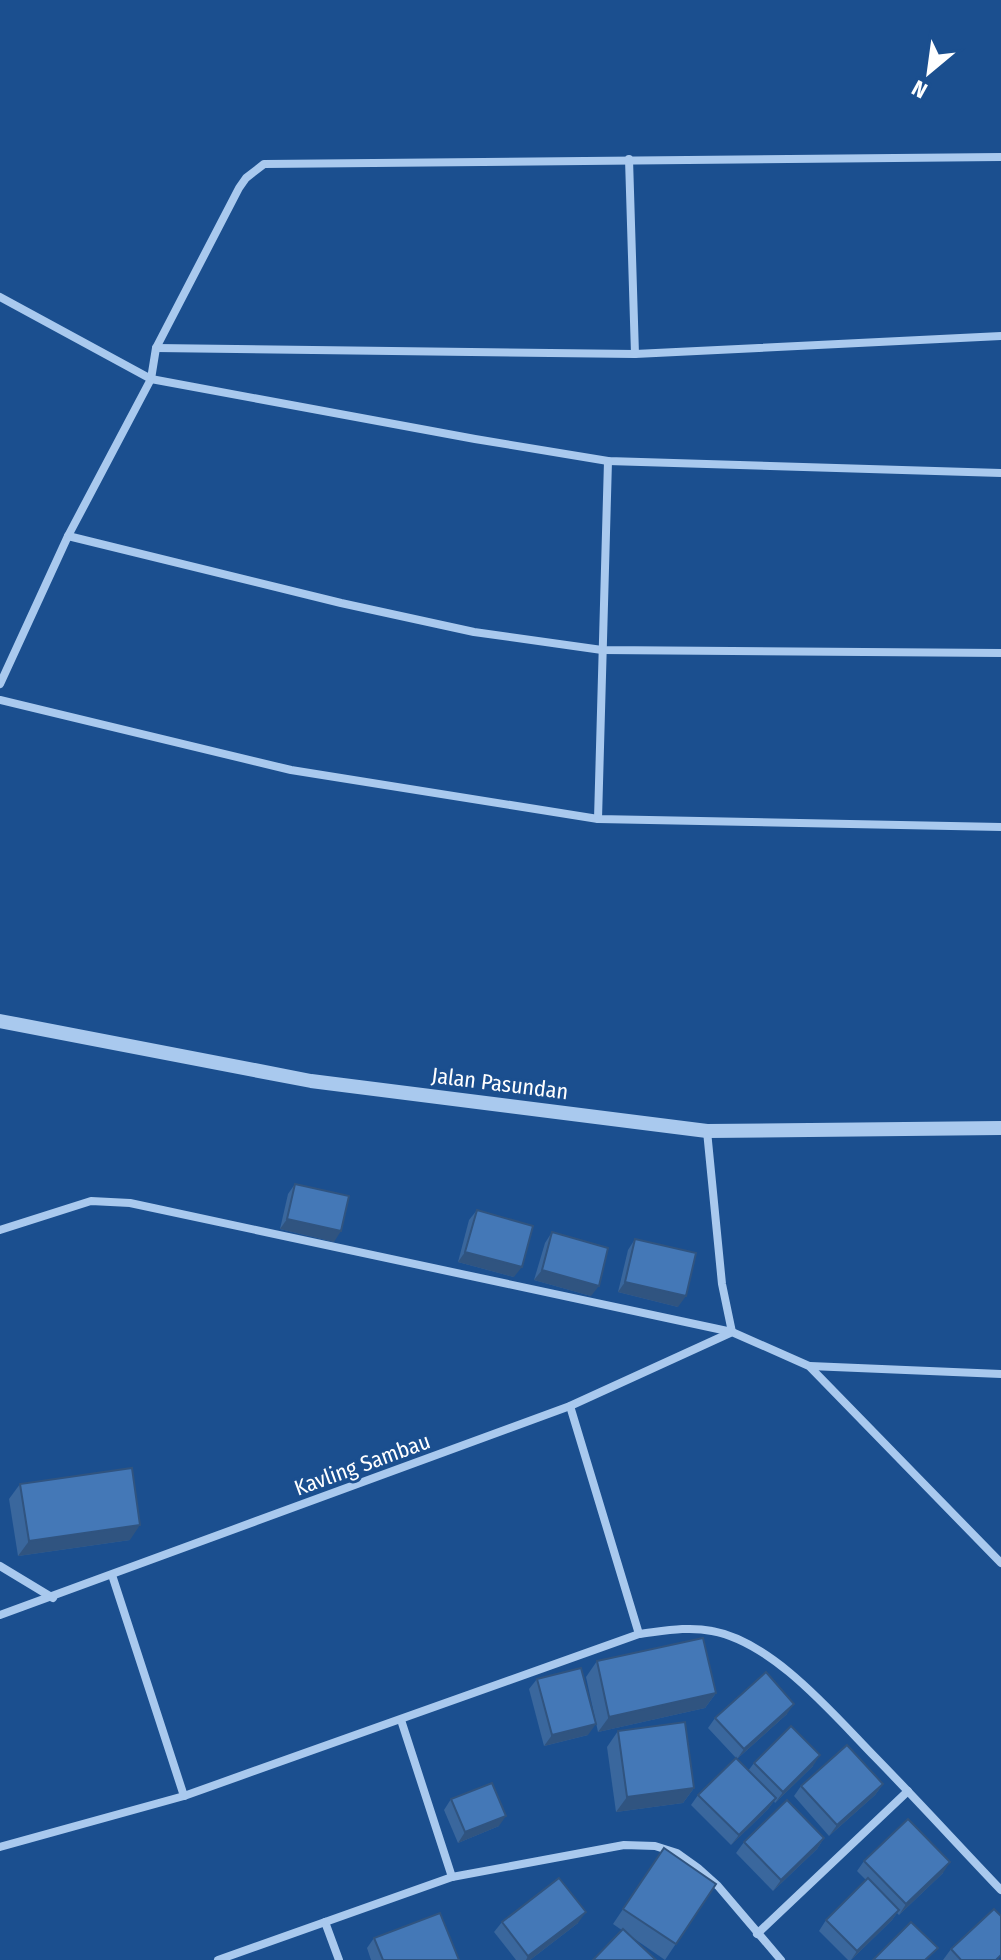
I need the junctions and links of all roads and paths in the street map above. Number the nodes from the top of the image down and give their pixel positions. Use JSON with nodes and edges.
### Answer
{"nodes":[{"id":1,"x":1001,"y":157,"type":"edge"},
{"id":2,"x":629,"y":159,"type":"junction"},
{"id":3,"x":0,"y":297,"type":"edge"},
{"id":4,"x":1001,"y":336,"type":"edge"},
{"id":5,"x":156,"y":348,"type":"junction"},
{"id":6,"x":635,"y":354,"type":"junction"},
{"id":7,"x":151,"y":379,"type":"junction"},
{"id":8,"x":608,"y":461,"type":"junction"},
{"id":9,"x":1001,"y":473,"type":"edge"},
{"id":10,"x":68,"y":536,"type":"junction"},
{"id":11,"x":602,"y":650,"type":"junction"},
{"id":12,"x":1001,"y":653,"type":"edge"},
{"id":13,"x":0,"y":684,"type":"edge"},
{"id":14,"x":0,"y":700,"type":"edge"},
{"id":15,"x":598,"y":819,"type":"junction"},
{"id":16,"x":1001,"y":827,"type":"edge"},
{"id":17,"x":0,"y":1021,"type":"edge"},
{"id":18,"x":1001,"y":1128,"type":"edge"},
{"id":19,"x":707,"y":1131,"type":"junction"},
{"id":20,"x":0,"y":1230,"type":"edge"},
{"id":21,"x":732,"y":1332,"type":"junction"},
{"id":22,"x":809,"y":1366,"type":"junction"},
{"id":23,"x":1001,"y":1374,"type":"edge"},
{"id":24,"x":570,"y":1406,"type":"junction"},
{"id":25,"x":1001,"y":1563,"type":"edge"},
{"id":26,"x":0,"y":1566,"type":"edge"},
{"id":27,"x":112,"y":1575,"type":"junction"},
{"id":28,"x":53,"y":1598,"type":"junction"},
{"id":29,"x":0,"y":1615,"type":"edge"},
{"id":30,"x":639,"y":1634,"type":"junction"},
{"id":31,"x":401,"y":1720,"type":"junction"},
{"id":32,"x":908,"y":1791,"type":"junction"},
{"id":33,"x":184,"y":1796,"type":"junction"},
{"id":34,"x":0,"y":1847,"type":"edge"},
{"id":35,"x":452,"y":1877,"type":"junction"},
{"id":36,"x":1001,"y":1890,"type":"edge"},
{"id":37,"x":325,"y":1922,"type":"junction"},
{"id":38,"x":757,"y":1934,"type":"junction"},
{"id":39,"x":218,"y":1960,"type":"edge"},
{"id":40,"x":339,"y":1960,"type":"edge"},
{"id":41,"x":781,"y":1960,"type":"edge"}],
"edges":[{"from":1,"to":2,"type":"street"},
{"from":2,"to":5,"type":"street"},
{"from":2,"to":6,"type":"street"},
{"from":3,"to":7,"type":"street"},
{"from":4,"to":6,"type":"street"},
{"from":5,"to":6,"type":"street"},
{"from":5,"to":7,"type":"street"},
{"from":7,"to":8,"type":"street"},
{"from":7,"to":10,"type":"street"},
{"from":8,"to":9,"type":"street"},
{"from":8,"to":11,"type":"street"},
{"from":10,"to":11,"type":"street"},
{"from":10,"to":13,"type":"street"},
{"from":11,"to":12,"type":"street"},
{"from":11,"to":15,"type":"street"},
{"from":14,"to":15,"type":"street"},
{"from":15,"to":16,"type":"street"},
{"from":17,"to":19,"type":"street","name":"Jalan Pasundan"},
{"from":18,"to":19,"type":"street","name":"Jalan Pasundan"},
{"from":19,"to":21,"type":"street"},
{"from":20,"to":21,"type":"street"},
{"from":21,"to":22,"type":"street"},
{"from":21,"to":24,"type":"street","name":"Kavling Sambau"},
{"from":22,"to":23,"type":"street"},
{"from":22,"to":25,"type":"street"},
{"from":24,"to":27,"type":"street","name":"Kavling Sambau"},
{"from":24,"to":30,"type":"street"},
{"from":26,"to":28,"type":"street"},
{"from":27,"to":28,"type":"street","name":"Kavling Sambau"},
{"from":27,"to":33,"type":"street"},
{"from":28,"to":29,"type":"street","name":"Kavling Sambau"},
{"from":30,"to":31,"type":"street"},
{"from":30,"to":32,"type":"street"},
{"from":31,"to":33,"type":"street"},
{"from":31,"to":35,"type":"street"},
{"from":32,"to":36,"type":"street"},
{"from":32,"to":38,"type":"street"},
{"from":33,"to":34,"type":"street"},
{"from":35,"to":37,"type":"street"},
{"from":35,"to":38,"type":"street"},
{"from":37,"to":39,"type":"street"},
{"from":37,"to":40,"type":"street"},
{"from":38,"to":41,"type":"street"}]}
